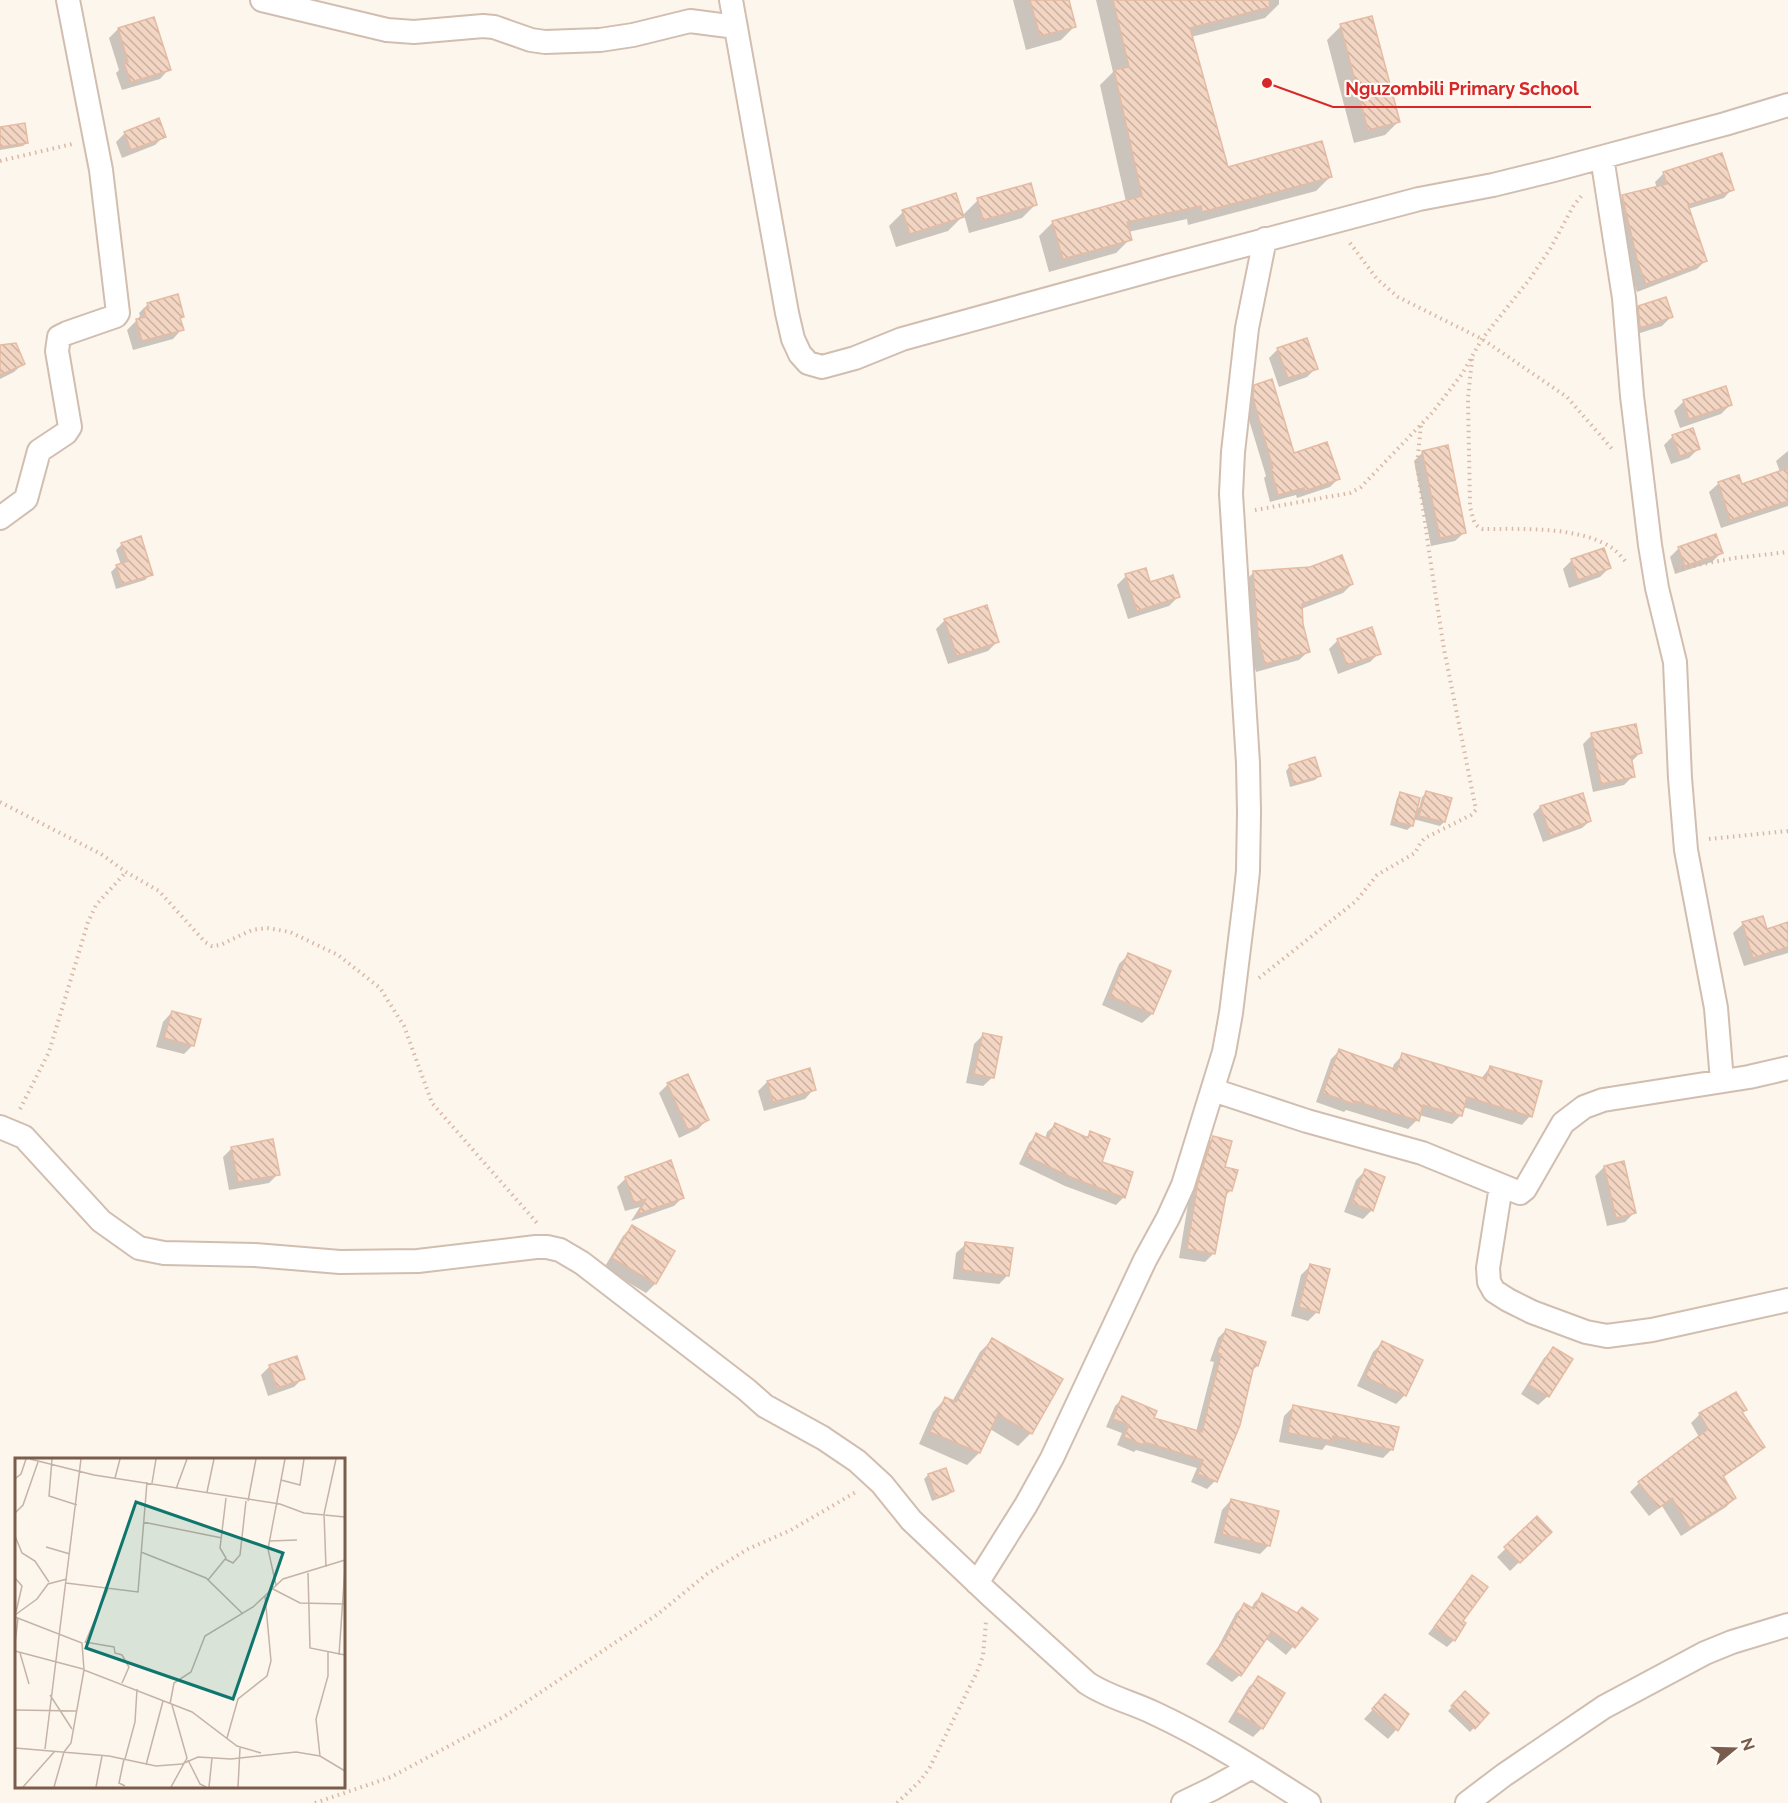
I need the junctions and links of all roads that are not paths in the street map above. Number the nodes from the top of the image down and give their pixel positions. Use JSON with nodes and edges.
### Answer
{"nodes":[{"id":1,"x":68,"y":0,"type":"edge"},
{"id":2,"x":262,"y":0,"type":"edge"},
{"id":3,"x":731,"y":0,"type":"edge"},
{"id":4,"x":736,"y":27,"type":"junction"},
{"id":5,"x":1788,"y":105,"type":"edge"},
{"id":6,"x":1603,"y":162,"type":"junction"},
{"id":7,"x":1265,"y":239,"type":"junction"},
{"id":8,"x":0,"y":518,"type":"edge"},
{"id":9,"x":1788,"y":1068,"type":"edge"},
{"id":10,"x":1722,"y":1081,"type":"junction"},
{"id":11,"x":1213,"y":1090,"type":"junction"},
{"id":12,"x":5,"y":1129,"type":"edge"},
{"id":13,"x":1501,"y":1186,"type":"junction"},
{"id":14,"x":1788,"y":1300,"type":"edge"},
{"id":15,"x":983,"y":1589,"type":"junction"},
{"id":16,"x":1788,"y":1625,"type":"edge"},
{"id":17,"x":1252,"y":1767,"type":"junction"},
{"id":18,"x":1183,"y":1803,"type":"edge"},
{"id":19,"x":1309,"y":1803,"type":"edge"},
{"id":20,"x":1467,"y":1803,"type":"edge"}],
"edges":[{"from":1,"to":8,"type":"street"},
{"from":2,"to":4,"type":"street"},
{"from":3,"to":4,"type":"street"},
{"from":4,"to":7,"type":"street"},
{"from":5,"to":6,"type":"street"},
{"from":6,"to":7,"type":"street"},
{"from":6,"to":10,"type":"street"},
{"from":7,"to":11,"type":"street"},
{"from":9,"to":10,"type":"street"},
{"from":10,"to":13,"type":"street"},
{"from":11,"to":13,"type":"street"},
{"from":11,"to":15,"type":"street"},
{"from":12,"to":15,"type":"street"},
{"from":13,"to":14,"type":"street"},
{"from":15,"to":17,"type":"street"},
{"from":16,"to":20,"type":"street"},
{"from":17,"to":18,"type":"street"},
{"from":17,"to":19,"type":"street"}]}
